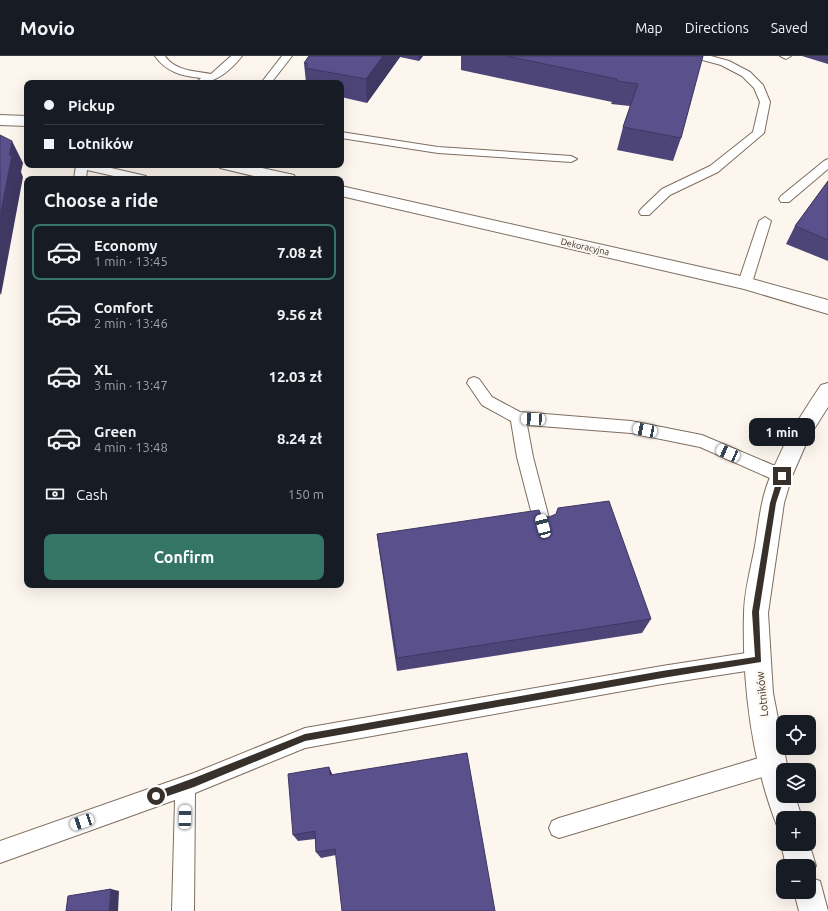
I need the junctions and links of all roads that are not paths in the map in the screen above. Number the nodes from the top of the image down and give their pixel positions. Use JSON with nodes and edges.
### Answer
{"nodes":[{"id":1,"x":160,"y":56,"type":"edge"},
{"id":2,"x":237,"y":56,"type":"edge"},
{"id":3,"x":287,"y":56,"type":"edge"},
{"id":4,"x":699,"y":56,"type":"edge"},
{"id":5,"x":213,"y":77,"type":"junction"},
{"id":6,"x":206,"y":80,"type":"edge"},
{"id":7,"x":268,"y":80,"type":"edge"},
{"id":8,"x":0,"y":120,"type":"edge"},
{"id":9,"x":24,"y":121,"type":"edge"},
{"id":10,"x":344,"y":135,"type":"edge"},
{"id":11,"x":571,"y":159,"type":"dead end"},
{"id":12,"x":828,"y":163,"type":"edge"},
{"id":13,"x":96,"y":168,"type":"edge"},
{"id":14,"x":239,"y":168,"type":"edge"},
{"id":15,"x":129,"y":176,"type":"edge"},
{"id":16,"x":275,"y":176,"type":"edge"},
{"id":17,"x":344,"y":192,"type":"edge"},
{"id":18,"x":785,"y":199,"type":"dead end"},
{"id":19,"x":645,"y":212,"type":"dead end"},
{"id":20,"x":765,"y":221,"type":"dead end"},
{"id":21,"x":746,"y":283,"type":"junction"},
{"id":22,"x":828,"y":307,"type":"edge"},
{"id":23,"x":474,"y":383,"type":"dead end"},
{"id":24,"x":828,"y":391,"type":"edge"},
{"id":25,"x":518,"y":418,"type":"junction"},
{"id":26,"x":782,"y":476,"type":"junction"},
{"id":27,"x":543,"y":526,"type":"edge"},
{"id":28,"x":759,"y":660,"type":"junction"},
{"id":29,"x":772,"y":764,"type":"junction"},
{"id":30,"x":185,"y":786,"type":"junction"},
{"id":31,"x":786,"y":811,"type":"edge"},
{"id":32,"x":559,"y":828,"type":"dead end"},
{"id":33,"x":0,"y":852,"type":"edge"},
{"id":34,"x":811,"y":899,"type":"edge"},
{"id":35,"x":183,"y":911,"type":"edge"},
{"id":36,"x":814,"y":911,"type":"edge"}],
"edges":[{"from":1,"to":5,"type":"lane"},
{"from":2,"to":5,"type":"lane"},
{"from":3,"to":7,"type":"lane"},
{"from":4,"to":19,"type":"lane"},
{"from":5,"to":6,"type":"lane"},
{"from":8,"to":9,"type":"street"},
{"from":10,"to":11,"type":"lane"},
{"from":12,"to":18,"type":"lane"},
{"from":13,"to":15,"type":"lane"},
{"from":14,"to":16,"type":"street"},
{"from":17,"to":21,"type":"street","name":"Dekoracyjna"},
{"from":20,"to":21,"type":"lane"},
{"from":21,"to":22,"type":"street","name":"Dekoracyjna"},
{"from":23,"to":25,"type":"lane"},
{"from":24,"to":26,"type":"street","name":"Lotników"},
{"from":25,"to":26,"type":"lane"},
{"from":25,"to":27,"type":"lane"},
{"from":26,"to":28,"type":"street","name":"Lotników"},
{"from":28,"to":29,"type":"street","name":"Lotników"},
{"from":28,"to":30,"type":"lane"},
{"from":29,"to":31,"type":"street","name":"Lotników"},
{"from":29,"to":32,"type":"lane"},
{"from":30,"to":33,"type":"lane"},
{"from":30,"to":35,"type":"lane"},
{"from":34,"to":36,"type":"street"}]}
